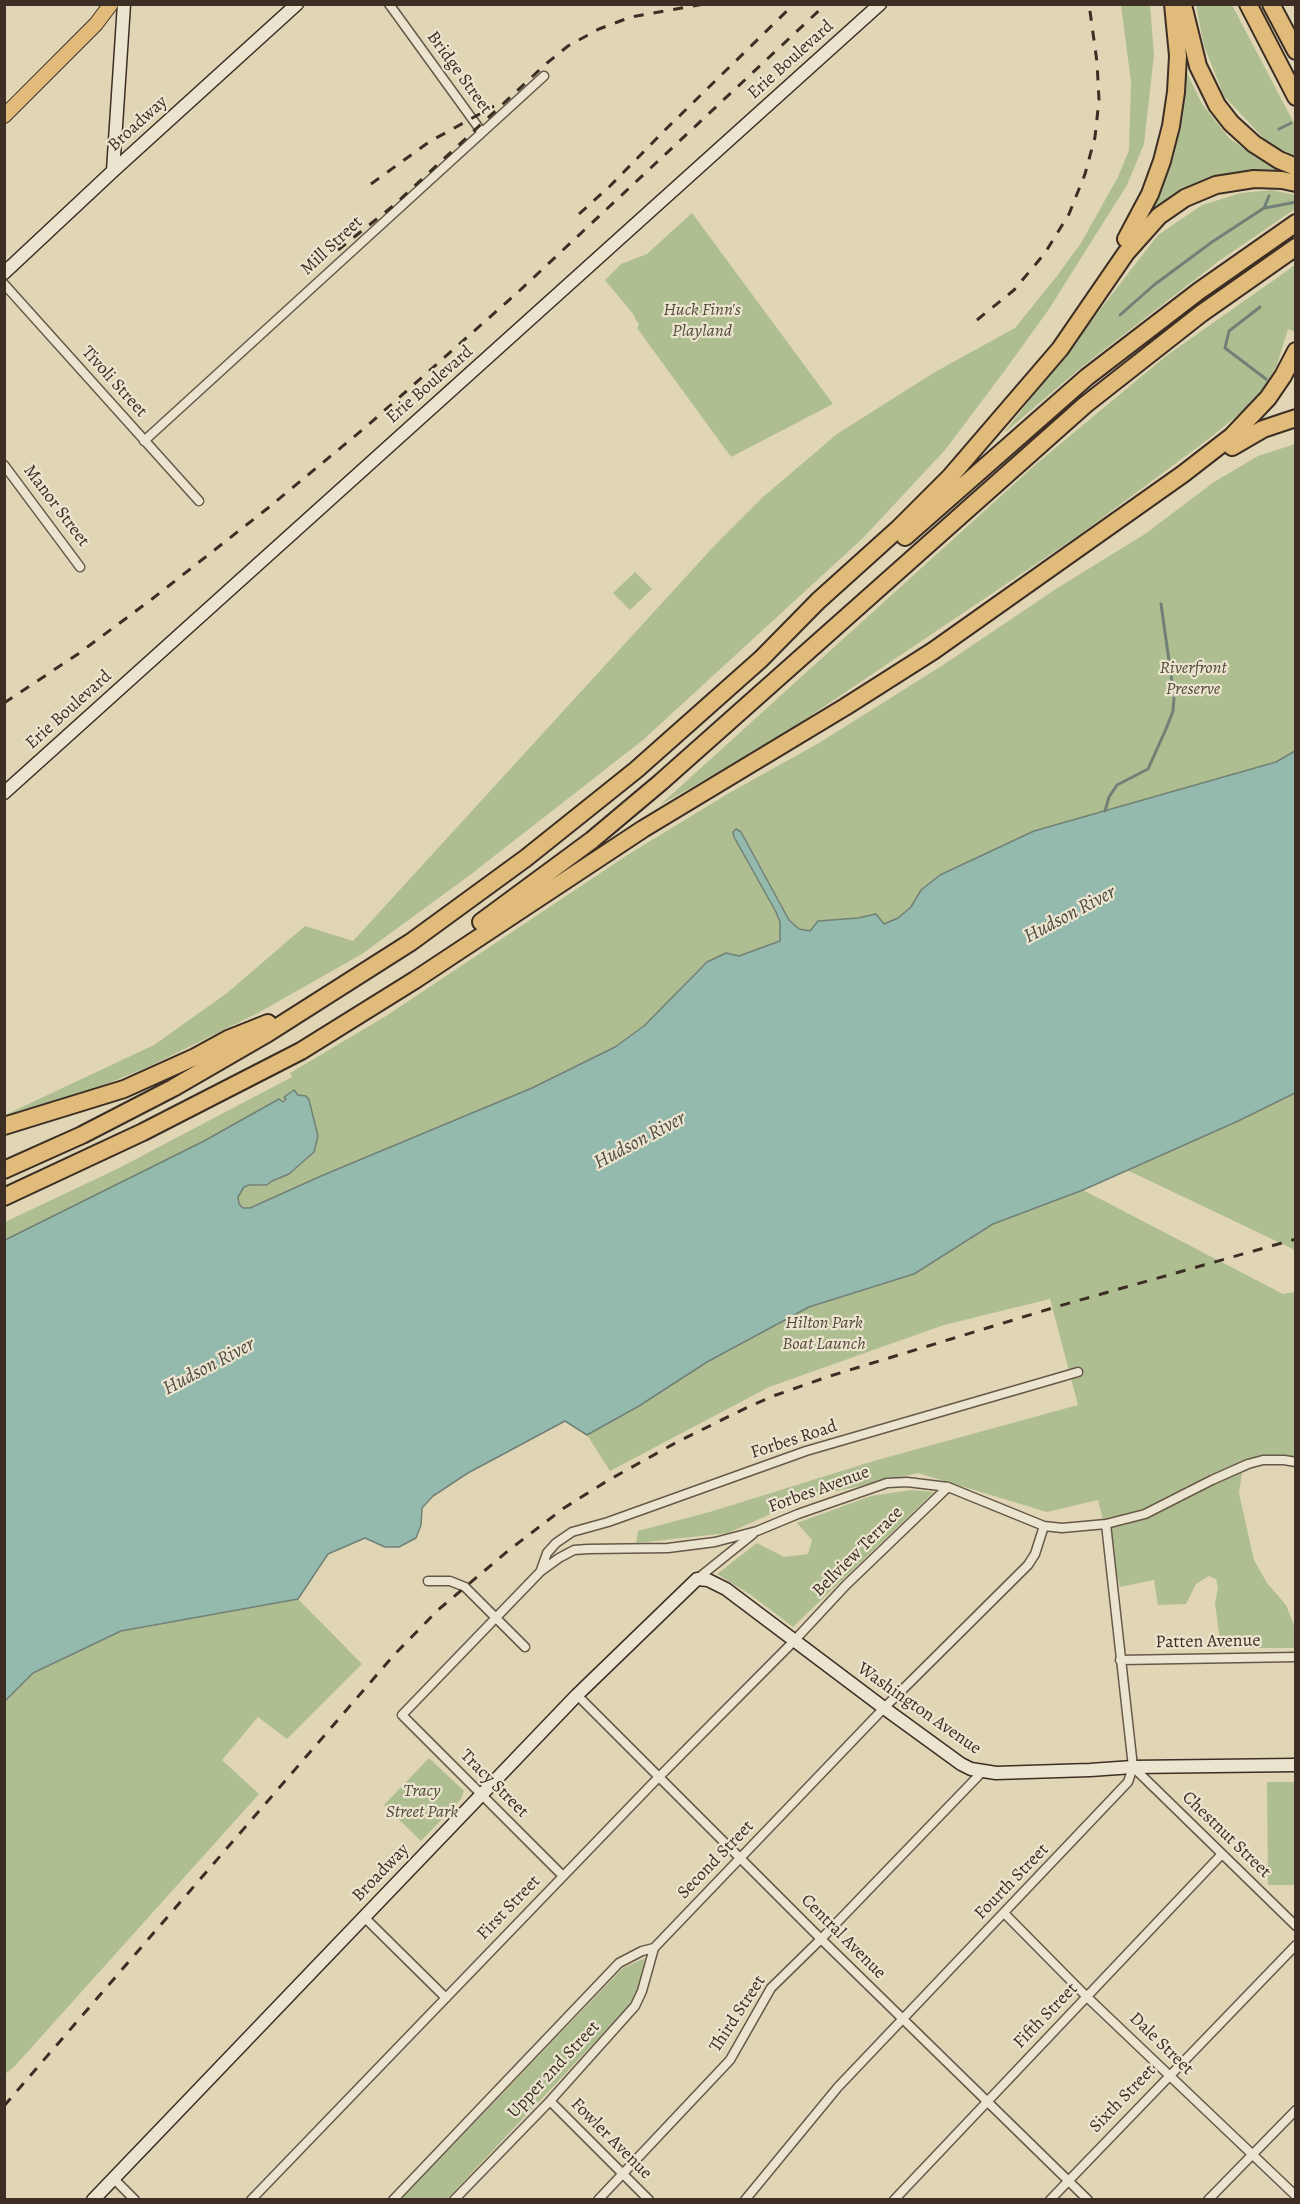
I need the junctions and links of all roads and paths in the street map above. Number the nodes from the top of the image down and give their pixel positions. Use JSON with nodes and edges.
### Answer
{"nodes":[{"id":1,"x":111,"y":4,"type":"edge"},
{"id":2,"x":124,"y":4,"type":"edge"},
{"id":3,"x":297,"y":4,"type":"edge"},
{"id":4,"x":389,"y":4,"type":"edge"},
{"id":5,"x":880,"y":4,"type":"edge"},
{"id":6,"x":1173,"y":4,"type":"edge"},
{"id":7,"x":1182,"y":4,"type":"edge"},
{"id":8,"x":1248,"y":4,"type":"edge"},
{"id":9,"x":1271,"y":4,"type":"edge"},
{"id":10,"x":1296,"y":51,"type":"edge"},
{"id":11,"x":544,"y":76,"type":"dead end"},
{"id":12,"x":1296,"y":97,"type":"edge"},
{"id":13,"x":4,"y":116,"type":"edge"},
{"id":14,"x":481,"y":131,"type":"junction"},
{"id":15,"x":113,"y":171,"type":"junction"},
{"id":16,"x":1294,"y":177,"type":"edge"},
{"id":17,"x":1296,"y":223,"type":"edge"},
{"id":18,"x":1296,"y":247,"type":"edge"},
{"id":19,"x":4,"y":273,"type":"edge"},
{"id":20,"x":4,"y":284,"type":"edge"},
{"id":21,"x":1296,"y":351,"type":"edge"},
{"id":22,"x":1030,"y":384,"type":"junction"},
{"id":23,"x":1296,"y":418,"type":"edge"},
{"id":24,"x":144,"y":441,"type":"junction"},
{"id":25,"x":4,"y":465,"type":"edge"},
{"id":26,"x":199,"y":501,"type":"dead end"},
{"id":27,"x":1135,"y":508,"type":"junction"},
{"id":28,"x":80,"y":567,"type":"dead end"},
{"id":29,"x":760,"y":659,"type":"junction"},
{"id":30,"x":4,"y":793,"type":"edge"},
{"id":31,"x":319,"y":1002,"type":"junction"},
{"id":32,"x":235,"y":1084,"type":"junction"},
{"id":33,"x":4,"y":1126,"type":"edge"},
{"id":34,"x":4,"y":1170,"type":"edge"},
{"id":35,"x":4,"y":1197,"type":"edge"},
{"id":36,"x":1078,"y":1372,"type":"dead end"},
{"id":37,"x":1296,"y":1462,"type":"edge"},
{"id":38,"x":948,"y":1487,"type":"junction"},
{"id":39,"x":1106,"y":1524,"type":"junction"},
{"id":40,"x":1044,"y":1526,"type":"junction"},
{"id":41,"x":757,"y":1531,"type":"junction"},
{"id":42,"x":541,"y":1571,"type":"junction"},
{"id":43,"x":698,"y":1579,"type":"junction"},
{"id":44,"x":428,"y":1581,"type":"dead end"},
{"id":45,"x":496,"y":1618,"type":"junction"},
{"id":46,"x":794,"y":1642,"type":"junction"},
{"id":47,"x":525,"y":1647,"type":"dead end"},
{"id":48,"x":1296,"y":1657,"type":"edge"},
{"id":49,"x":1120,"y":1660,"type":"junction"},
{"id":50,"x":577,"y":1695,"type":"junction"},
{"id":51,"x":884,"y":1708,"type":"junction"},
{"id":52,"x":402,"y":1715,"type":"joint"},
{"id":53,"x":1296,"y":1766,"type":"edge"},
{"id":54,"x":1133,"y":1767,"type":"junction"},
{"id":55,"x":983,"y":1771,"type":"junction"},
{"id":56,"x":659,"y":1777,"type":"junction"},
{"id":57,"x":482,"y":1795,"type":"junction"},
{"id":58,"x":1222,"y":1854,"type":"junction"},
{"id":59,"x":740,"y":1859,"type":"junction"},
{"id":60,"x":563,"y":1876,"type":"junction"},
{"id":61,"x":1005,"y":1914,"type":"junction"},
{"id":62,"x":364,"y":1917,"type":"junction"},
{"id":63,"x":1296,"y":1926,"type":"edge"},
{"id":64,"x":821,"y":1939,"type":"junction"},
{"id":65,"x":1296,"y":1945,"type":"edge"},
{"id":66,"x":654,"y":1948,"type":"junction"},
{"id":67,"x":1087,"y":1996,"type":"junction"},
{"id":68,"x":446,"y":1998,"type":"junction"},
{"id":69,"x":904,"y":2020,"type":"junction"},
{"id":70,"x":1169,"y":2075,"type":"junction"},
{"id":71,"x":550,"y":2101,"type":"junction"},
{"id":72,"x":987,"y":2101,"type":"junction"},
{"id":73,"x":1296,"y":2110,"type":"edge"},
{"id":74,"x":1252,"y":2154,"type":"junction"},
{"id":75,"x":622,"y":2174,"type":"junction"},
{"id":76,"x":113,"y":2178,"type":"junction"},
{"id":77,"x":1068,"y":2180,"type":"junction"},
{"id":78,"x":1296,"y":2196,"type":"edge"},
{"id":79,"x":93,"y":2199,"type":"edge"},
{"id":80,"x":135,"y":2199,"type":"edge"},
{"id":81,"x":251,"y":2199,"type":"edge"},
{"id":82,"x":393,"y":2199,"type":"edge"},
{"id":83,"x":454,"y":2199,"type":"edge"},
{"id":84,"x":598,"y":2199,"type":"edge"},
{"id":85,"x":649,"y":2199,"type":"edge"},
{"id":86,"x":745,"y":2199,"type":"edge"},
{"id":87,"x":894,"y":2199,"type":"edge"},
{"id":88,"x":1050,"y":2199,"type":"edge"},
{"id":89,"x":1088,"y":2199,"type":"edge"},
{"id":90,"x":1208,"y":2199,"type":"edge"}],
"edges":[{"from":1,"to":13,"type":"main road"},
{"from":2,"to":15,"type":"street"},
{"from":3,"to":15,"type":"street","name":"Broadway"},
{"from":4,"to":14,"type":"street","name":"Bridge Street"},
{"from":5,"to":30,"type":"street","name":"Erie Boulevard"},
{"from":6,"to":22,"type":"highway"},
{"from":7,"to":16,"type":"highway"},
{"from":8,"to":12,"type":"highway"},
{"from":9,"to":10,"type":"highway"},
{"from":11,"to":14,"type":"street","name":"Mill Street"},
{"from":14,"to":24,"type":"street","name":"Mill Street"},
{"from":15,"to":19,"type":"street","name":"Broadway"},
{"from":16,"to":22,"type":"highway"},
{"from":17,"to":29,"type":"highway"},
{"from":18,"to":32,"type":"highway"},
{"from":20,"to":24,"type":"street","name":"Tivoli Street"},
{"from":21,"to":27,"type":"highway"},
{"from":22,"to":29,"type":"highway"},
{"from":23,"to":27,"type":"highway"},
{"from":24,"to":26,"type":"street","name":"Tivoli Street"},
{"from":25,"to":28,"type":"street","name":"Manor Street"},
{"from":27,"to":32,"type":"highway"},
{"from":29,"to":31,"type":"highway"},
{"from":31,"to":33,"type":"highway"},
{"from":31,"to":34,"type":"highway"},
{"from":32,"to":35,"type":"highway"},
{"from":36,"to":42,"type":"street","name":"Forbes Road"},
{"from":37,"to":39,"type":"street","name":"Forbes Avenue"},
{"from":38,"to":40,"type":"street","name":"Forbes Avenue"},
{"from":38,"to":41,"type":"street","name":"Forbes Avenue"},
{"from":38,"to":46,"type":"street","name":"Bellview Terrace"},
{"from":39,"to":40,"type":"street","name":"Forbes Avenue"},
{"from":39,"to":49,"type":"street"},
{"from":40,"to":51,"type":"street","name":"Second Street"},
{"from":41,"to":42,"type":"street","name":"Forbes Avenue"},
{"from":41,"to":43,"type":"street","name":"Broadway"},
{"from":42,"to":45,"type":"street","name":"Forbes Avenue"},
{"from":43,"to":46,"type":"street","name":"Washington Avenue"},
{"from":43,"to":50,"type":"street","name":"Broadway"},
{"from":44,"to":45,"type":"street"},
{"from":45,"to":47,"type":"street"},
{"from":45,"to":52,"type":"street","name":"Forbes Avenue"},
{"from":46,"to":51,"type":"street","name":"Washington Avenue"},
{"from":46,"to":56,"type":"street","name":"First Street"},
{"from":48,"to":49,"type":"street","name":"Patten Avenue"},
{"from":49,"to":54,"type":"street"},
{"from":50,"to":56,"type":"street","name":"Central Avenue"},
{"from":50,"to":57,"type":"street","name":"Broadway"},
{"from":51,"to":55,"type":"street","name":"Washington Avenue"},
{"from":51,"to":59,"type":"street","name":"Second Street"},
{"from":52,"to":57,"type":"street","name":"Tracy Street"},
{"from":53,"to":54,"type":"street","name":"Washington Avenue"},
{"from":54,"to":55,"type":"street","name":"Washington Avenue"},
{"from":54,"to":58,"type":"street","name":"Chestnut Street"},
{"from":54,"to":61,"type":"street","name":"Fourth Street"},
{"from":55,"to":64,"type":"street","name":"Third Street"},
{"from":56,"to":59,"type":"street","name":"Central Avenue"},
{"from":56,"to":60,"type":"street","name":"First Street"},
{"from":57,"to":60,"type":"street","name":"Tracy Street"},
{"from":57,"to":62,"type":"street","name":"Broadway"},
{"from":58,"to":63,"type":"street","name":"Chestnut Street"},
{"from":58,"to":67,"type":"street","name":"Fifth Street"},
{"from":59,"to":64,"type":"street","name":"Central Avenue"},
{"from":59,"to":66,"type":"street","name":"Second Street"},
{"from":60,"to":68,"type":"street","name":"First Street"},
{"from":61,"to":67,"type":"street","name":"Dale Street"},
{"from":61,"to":69,"type":"street","name":"Fourth Street"},
{"from":62,"to":68,"type":"street"},
{"from":62,"to":76,"type":"street","name":"Broadway"},
{"from":64,"to":69,"type":"street","name":"Central Avenue"},
{"from":64,"to":75,"type":"street","name":"Third Street"},
{"from":65,"to":70,"type":"street","name":"Sixth Street"},
{"from":66,"to":71,"type":"street","name":"Upper 2nd Street"},
{"from":66,"to":82,"type":"street","name":"Second Street"},
{"from":67,"to":70,"type":"street","name":"Dale Street"},
{"from":67,"to":72,"type":"street","name":"Fifth Street"},
{"from":68,"to":81,"type":"street","name":"First Street"},
{"from":69,"to":72,"type":"street","name":"Central Avenue"},
{"from":69,"to":86,"type":"street","name":"Fourth Street"},
{"from":70,"to":74,"type":"street","name":"Dale Street"},
{"from":70,"to":77,"type":"street","name":"Sixth Street"},
{"from":71,"to":75,"type":"street","name":"Fowler Avenue"},
{"from":71,"to":83,"type":"street","name":"Upper 2nd Street"},
{"from":72,"to":77,"type":"street","name":"Central Avenue"},
{"from":72,"to":87,"type":"street","name":"Fifth Street"},
{"from":73,"to":74,"type":"street"},
{"from":74,"to":78,"type":"street","name":"Dale Street"},
{"from":74,"to":90,"type":"street"},
{"from":75,"to":84,"type":"street","name":"Third Street"},
{"from":75,"to":85,"type":"street","name":"Fowler Avenue"},
{"from":76,"to":79,"type":"street","name":"Broadway"},
{"from":76,"to":80,"type":"street"},
{"from":77,"to":88,"type":"street","name":"Sixth Street"},
{"from":77,"to":89,"type":"street","name":"Central Avenue"}]}
